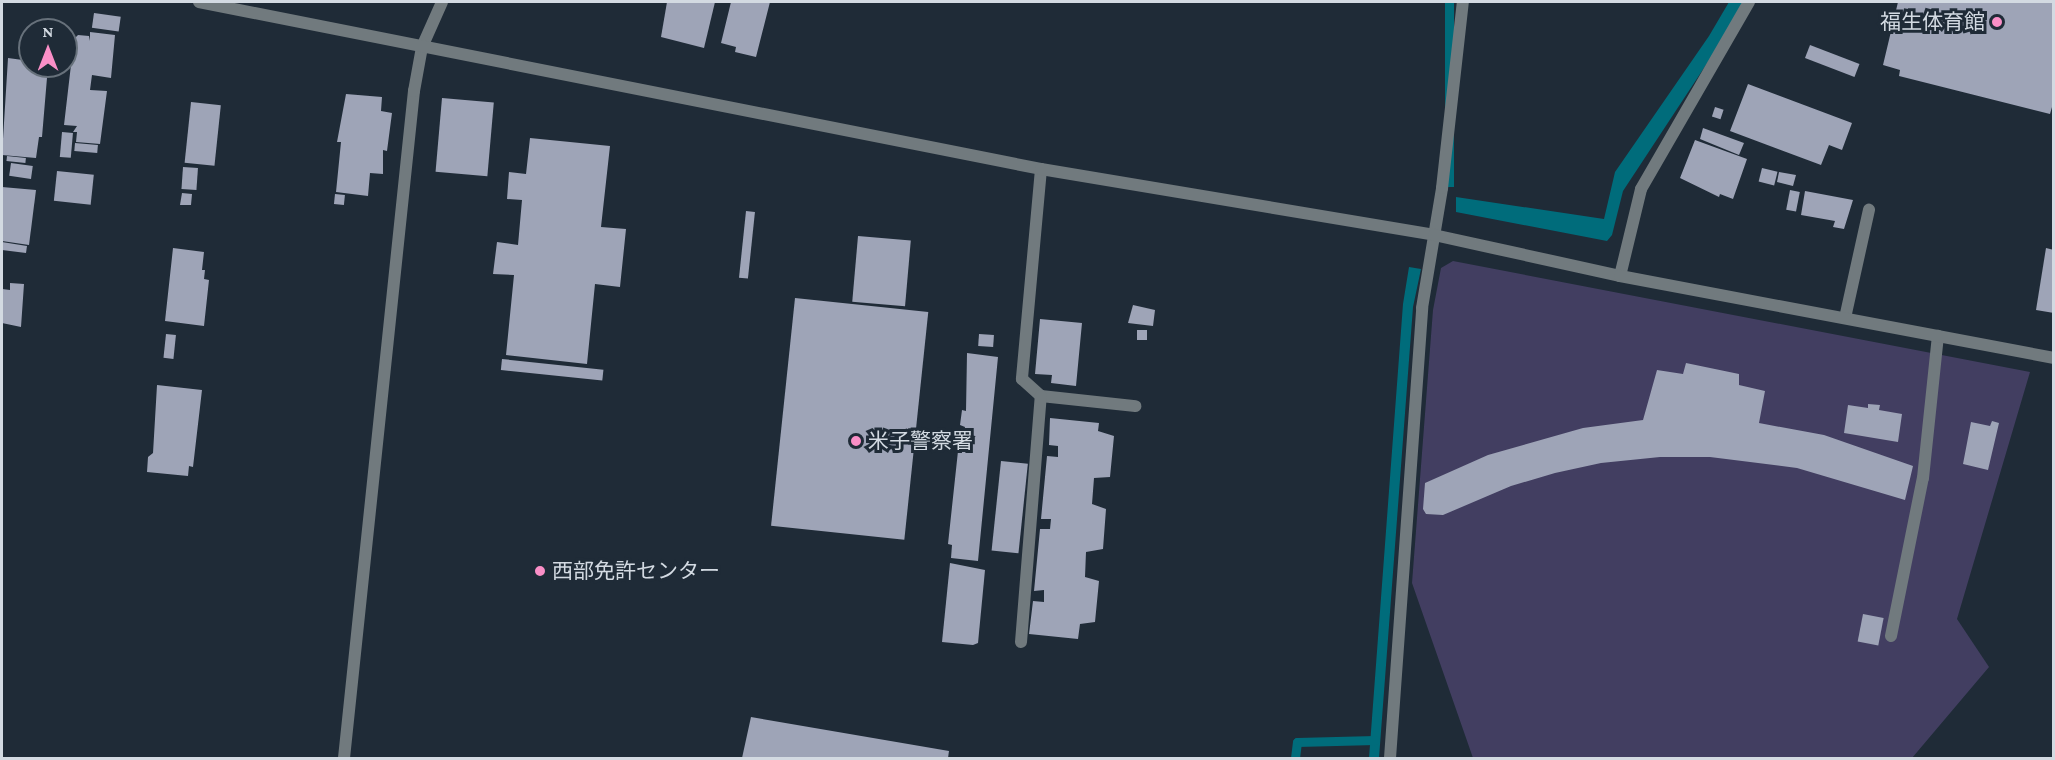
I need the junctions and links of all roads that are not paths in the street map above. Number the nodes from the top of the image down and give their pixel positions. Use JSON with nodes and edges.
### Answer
{"nodes":[{"id":1,"x":199,"y":2,"type":"edge"},
{"id":2,"x":442,"y":2,"type":"edge"},
{"id":3,"x":1463,"y":2,"type":"edge"},
{"id":4,"x":1749,"y":2,"type":"edge"},
{"id":5,"x":243,"y":6,"type":"edge"},
{"id":6,"x":422,"y":47,"type":"junction"},
{"id":7,"x":1041,"y":169,"type":"junction"},
{"id":8,"x":1869,"y":210,"type":"dead end"},
{"id":9,"x":1434,"y":235,"type":"junction"},
{"id":10,"x":1620,"y":276,"type":"junction"},
{"id":11,"x":1845,"y":318,"type":"junction"},
{"id":12,"x":1938,"y":336,"type":"junction"},
{"id":13,"x":2054,"y":358,"type":"edge"},
{"id":14,"x":1041,"y":396,"type":"junction"},
{"id":15,"x":1135,"y":406,"type":"dead end"},
{"id":16,"x":1892,"y":636,"type":"dead end"},
{"id":17,"x":1021,"y":642,"type":"dead end"},
{"id":18,"x":344,"y":759,"type":"edge"},
{"id":19,"x":1390,"y":759,"type":"edge"}],
"edges":[{"from":1,"to":5,"type":"street"},
{"from":2,"to":6,"type":"street"},
{"from":3,"to":9,"type":"street"},
{"from":4,"to":10,"type":"street"},
{"from":5,"to":6,"type":"street"},
{"from":6,"to":7,"type":"street"},
{"from":6,"to":18,"type":"street"},
{"from":7,"to":9,"type":"street"},
{"from":7,"to":14,"type":"street"},
{"from":8,"to":11,"type":"street"},
{"from":9,"to":10,"type":"street"},
{"from":9,"to":19,"type":"street"},
{"from":10,"to":11,"type":"street"},
{"from":11,"to":12,"type":"street"},
{"from":12,"to":13,"type":"street"},
{"from":12,"to":16,"type":"street"},
{"from":14,"to":15,"type":"street"},
{"from":14,"to":17,"type":"street"}]}
